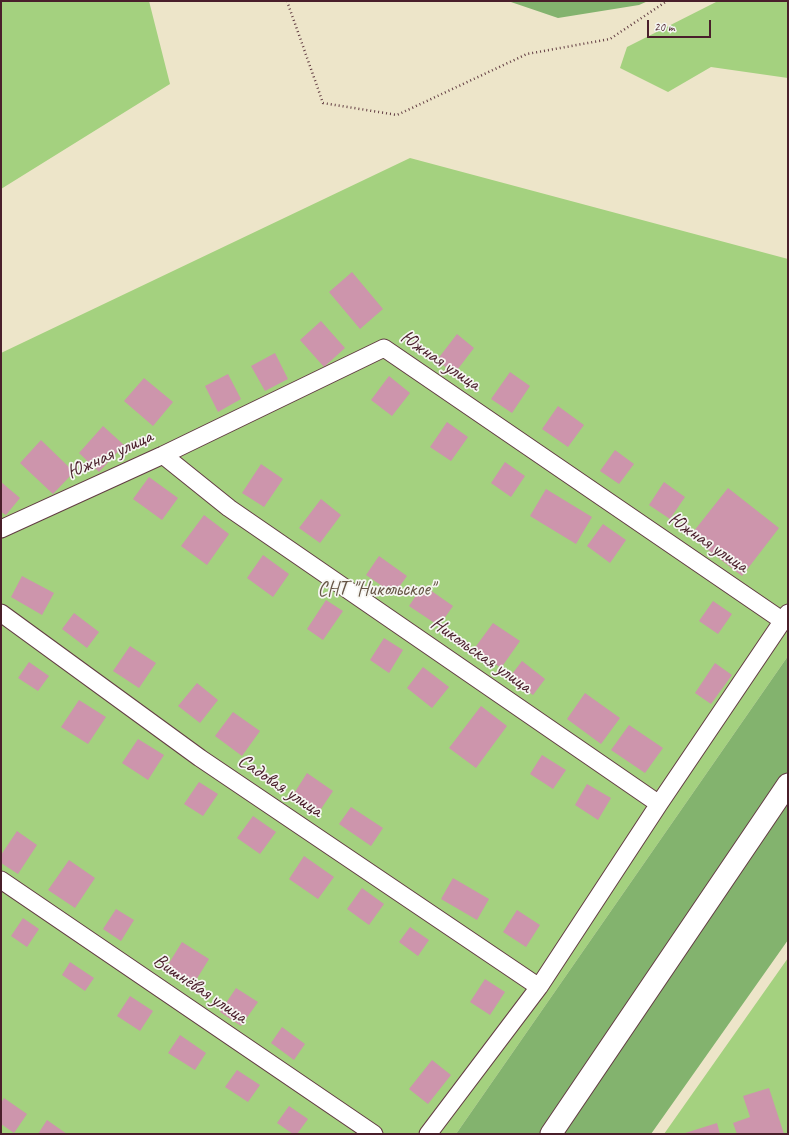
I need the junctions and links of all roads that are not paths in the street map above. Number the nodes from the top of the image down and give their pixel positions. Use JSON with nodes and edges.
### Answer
{"nodes":[{"id":1,"x":163,"y":455,"type":"junction"},
{"id":2,"x":1,"y":529,"type":"edge"},
{"id":3,"x":1,"y":613,"type":"edge"},
{"id":4,"x":785,"y":617,"type":"edge"},
{"id":5,"x":788,"y":784,"type":"edge"},
{"id":6,"x":659,"y":804,"type":"junction"},
{"id":7,"x":1,"y":880,"type":"edge"},
{"id":8,"x":539,"y":987,"type":"junction"},
{"id":9,"x":374,"y":1134,"type":"edge"},
{"id":10,"x":428,"y":1134,"type":"edge"},
{"id":11,"x":551,"y":1134,"type":"edge"}],
"edges":[{"from":1,"to":2,"type":"street","name":"Южная улица"},
{"from":1,"to":4,"type":"street","name":"Южная улица"},
{"from":1,"to":6,"type":"street","name":"Никольская улица"},
{"from":3,"to":8,"type":"street","name":"Садовая улица"},
{"from":4,"to":6,"type":"street"},
{"from":5,"to":11,"type":"street"},
{"from":6,"to":8,"type":"street"},
{"from":7,"to":9,"type":"street","name":"Вишнёвая улица"},
{"from":8,"to":10,"type":"street"}]}
